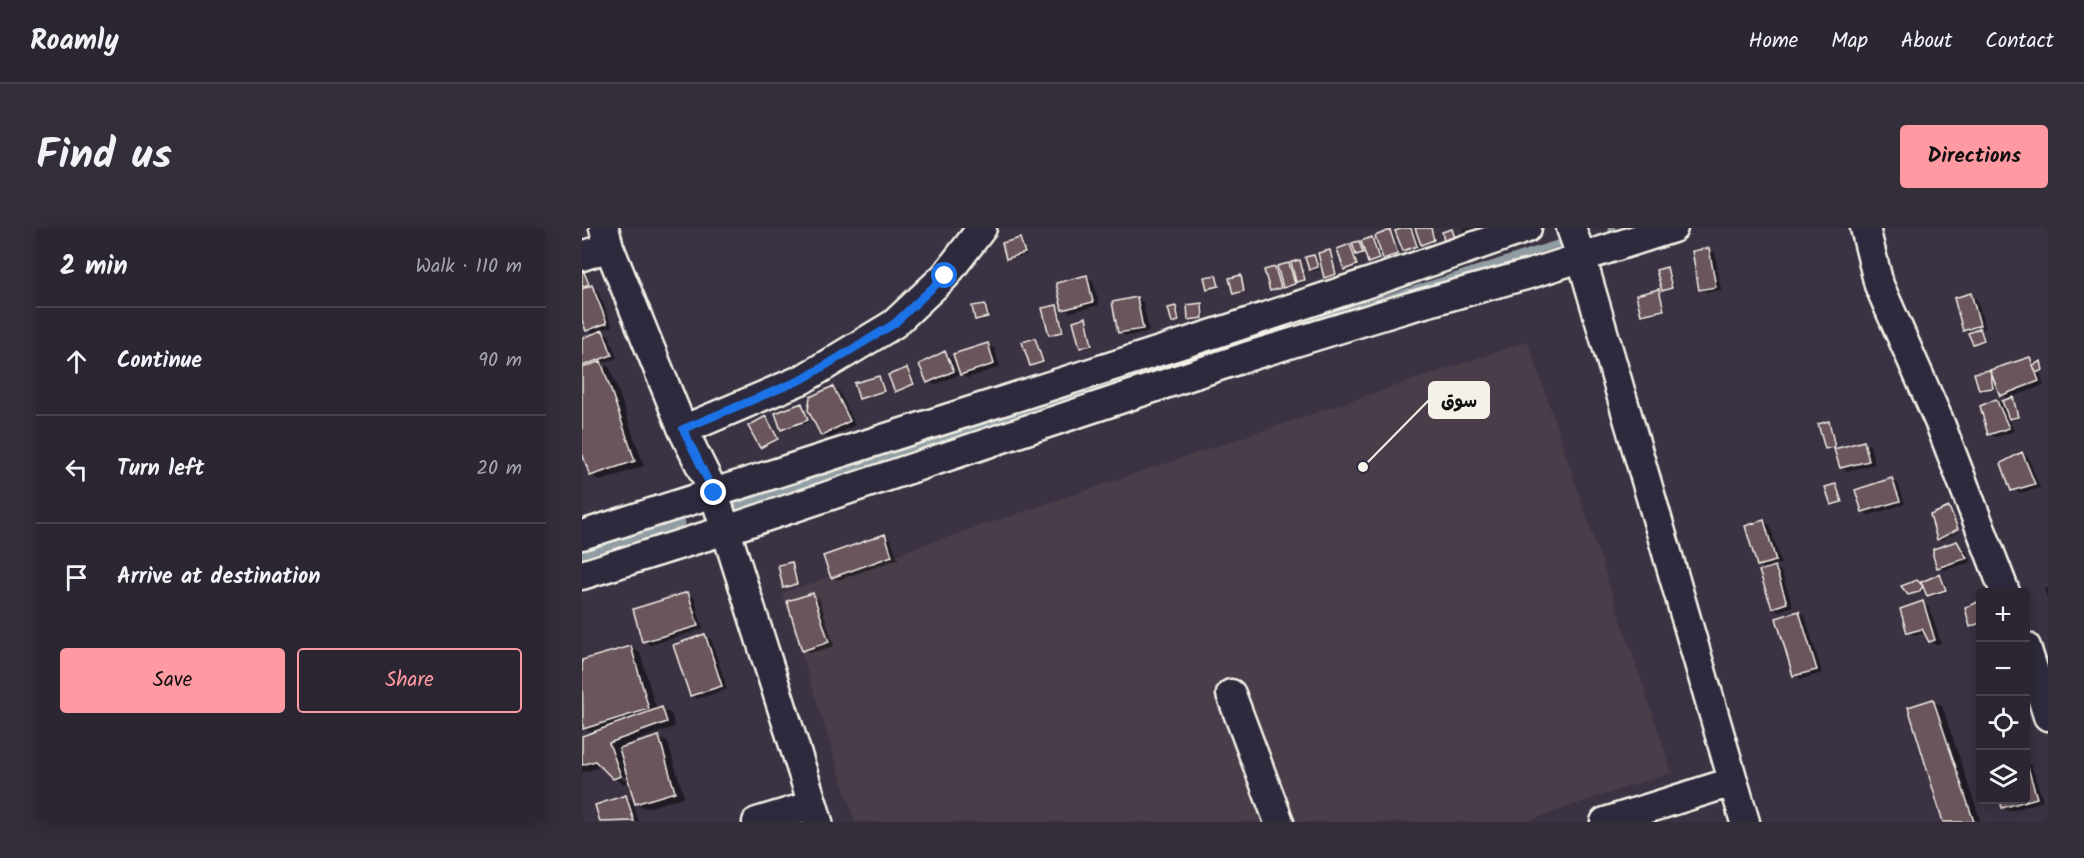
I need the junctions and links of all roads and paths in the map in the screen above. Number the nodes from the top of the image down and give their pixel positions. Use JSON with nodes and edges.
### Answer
{"nodes":[{"id":1,"x":982,"y":228,"type":"edge"},
{"id":2,"x":1527,"y":228,"type":"edge"},
{"id":3,"x":1571,"y":228,"type":"edge"},
{"id":4,"x":1673,"y":228,"type":"edge"},
{"id":5,"x":1865,"y":228,"type":"edge"},
{"id":6,"x":606,"y":237,"type":"edge"},
{"id":7,"x":582,"y":256,"type":"edge"},
{"id":8,"x":1581,"y":256,"type":"junction"},
{"id":9,"x":683,"y":429,"type":"junction"},
{"id":10,"x":714,"y":493,"type":"junction"},
{"id":11,"x":726,"y":530,"type":"junction"},
{"id":12,"x":582,"y":535,"type":"edge"},
{"id":13,"x":582,"y":575,"type":"edge"},
{"id":14,"x":2003,"y":588,"type":"edge"},
{"id":15,"x":2030,"y":662,"type":"edge"},
{"id":16,"x":1231,"y":694,"type":"dead end"},
{"id":17,"x":2048,"y":716,"type":"edge"},
{"id":18,"x":1732,"y":782,"type":"junction"},
{"id":19,"x":815,"y":813,"type":"edge"},
{"id":20,"x":757,"y":822,"type":"edge"},
{"id":21,"x":1279,"y":822,"type":"edge"},
{"id":22,"x":1605,"y":822,"type":"edge"},
{"id":23,"x":1745,"y":822,"type":"edge"}],
"edges":[{"from":1,"to":9,"type":"street"},
{"from":2,"to":10,"type":"street"},
{"from":3,"to":8,"type":"street"},
{"from":4,"to":8,"type":"street"},
{"from":5,"to":14,"type":"street"},
{"from":6,"to":7,"type":"street"},
{"from":6,"to":9,"type":"street"},
{"from":8,"to":11,"type":"street"},
{"from":8,"to":18,"type":"street"},
{"from":9,"to":10,"type":"street"},
{"from":10,"to":11,"type":"street"},
{"from":10,"to":12,"type":"street"},
{"from":11,"to":13,"type":"street"},
{"from":11,"to":19,"type":"street"},
{"from":15,"to":17,"type":"street"},
{"from":16,"to":21,"type":"street"},
{"from":18,"to":22,"type":"street"},
{"from":18,"to":23,"type":"street"},
{"from":19,"to":20,"type":"street"}]}
